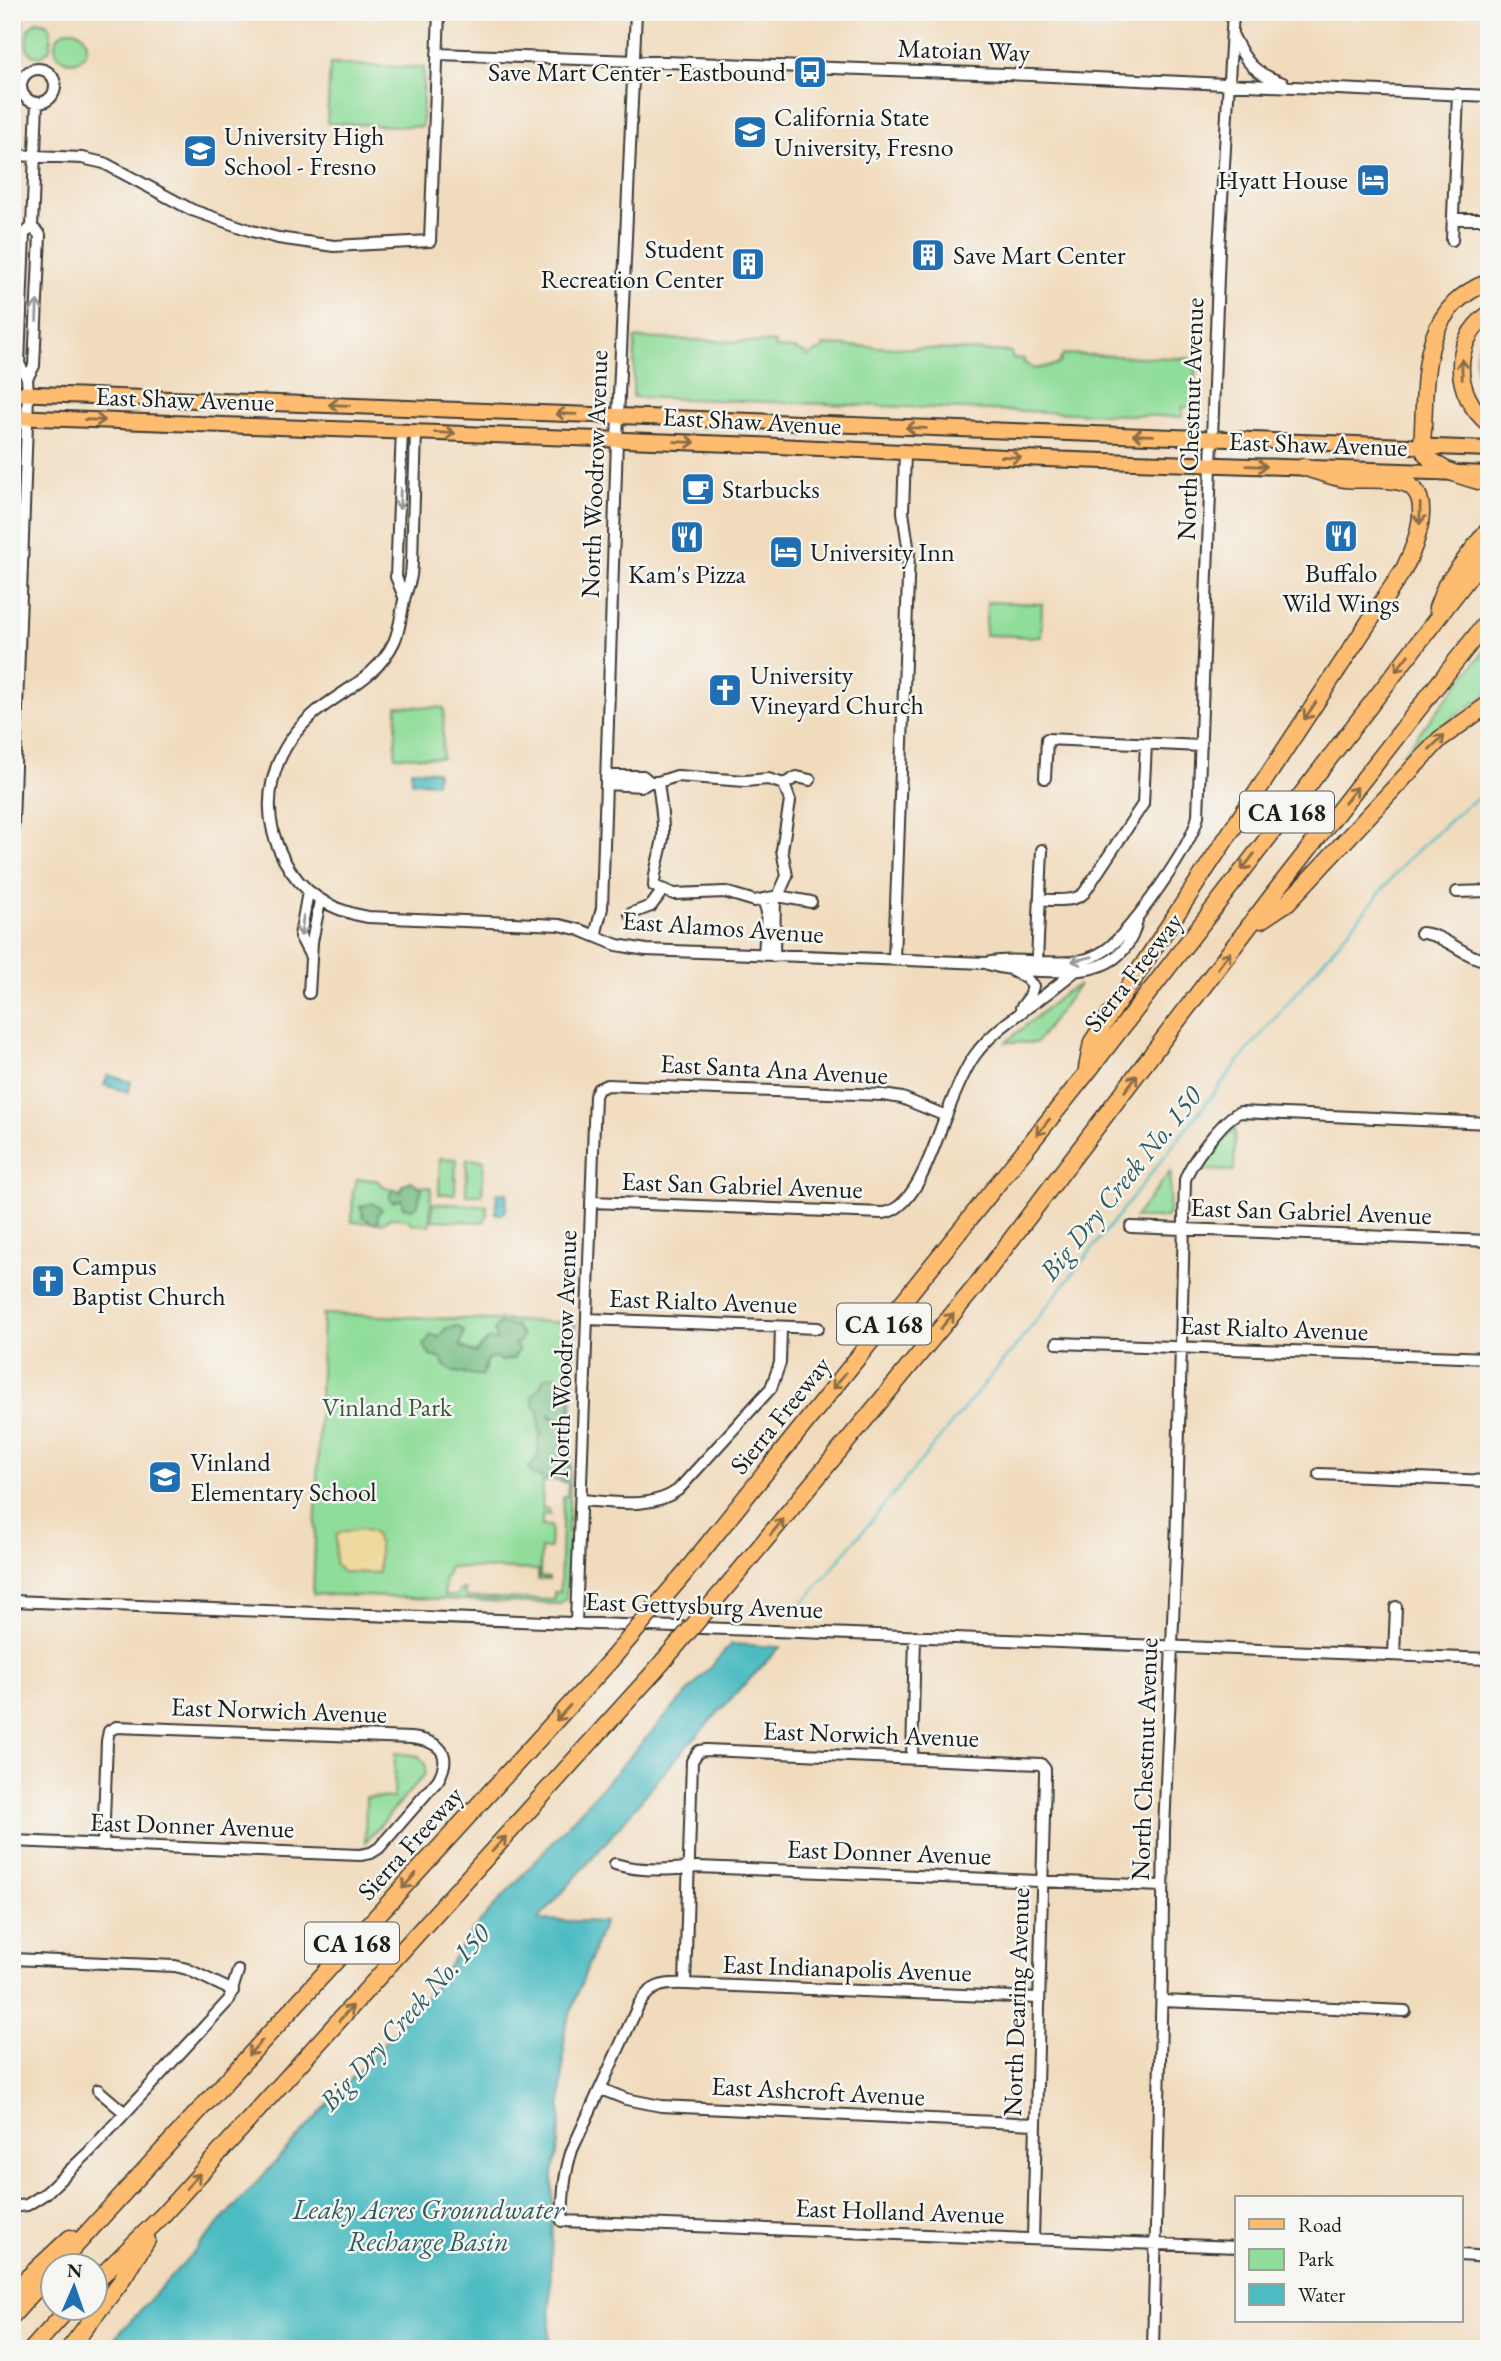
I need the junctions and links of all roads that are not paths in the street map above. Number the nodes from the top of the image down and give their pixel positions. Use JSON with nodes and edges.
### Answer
{"nodes":[{"id":1,"x":439,"y":12,"type":"edge"},
{"id":2,"x":636,"y":12,"type":"edge"},
{"id":3,"x":1233,"y":12,"type":"edge"},
{"id":4,"x":1231,"y":34,"type":"junction"},
{"id":5,"x":438,"y":54,"type":"junction"},
{"id":6,"x":635,"y":63,"type":"junction"},
{"id":7,"x":1230,"y":84,"type":"junction"},
{"id":8,"x":1292,"y":86,"type":"junction"},
{"id":9,"x":1458,"y":94,"type":"junction"},
{"id":10,"x":1489,"y":96,"type":"edge"},
{"id":11,"x":37,"y":103,"type":"dead end"},
{"id":12,"x":12,"y":155,"type":"edge"},
{"id":13,"x":36,"y":156,"type":"junction"},
{"id":14,"x":1453,"y":219,"type":"junction"},
{"id":15,"x":1489,"y":219,"type":"edge"},
{"id":16,"x":1452,"y":240,"type":"dead end"},
{"id":17,"x":1489,"y":282,"type":"edge"},
{"id":18,"x":1489,"y":314,"type":"edge"},
{"id":19,"x":12,"y":393,"type":"edge"},
{"id":20,"x":28,"y":394,"type":"junction"},
{"id":21,"x":618,"y":416,"type":"junction"},
{"id":22,"x":20,"y":417,"type":"edge"},
{"id":23,"x":1489,"y":424,"type":"edge"},
{"id":24,"x":409,"y":432,"type":"junction"},
{"id":25,"x":1212,"y":438,"type":"junction"},
{"id":26,"x":617,"y":440,"type":"junction"},
{"id":27,"x":1422,"y":446,"type":"junction"},
{"id":28,"x":1489,"y":449,"type":"edge"},
{"id":29,"x":905,"y":453,"type":"junction"},
{"id":30,"x":1210,"y":465,"type":"junction"},
{"id":31,"x":1303,"y":467,"type":"junction"},
{"id":32,"x":1456,"y":473,"type":"junction"},
{"id":33,"x":1489,"y":474,"type":"edge"},
{"id":34,"x":1489,"y":484,"type":"edge"},
{"id":35,"x":1489,"y":528,"type":"edge"},
{"id":36,"x":1489,"y":551,"type":"edge"},
{"id":37,"x":18,"y":554,"type":"edge"},
{"id":38,"x":1489,"y":619,"type":"edge"},
{"id":39,"x":1429,"y":628,"type":"junction"},
{"id":40,"x":1489,"y":704,"type":"edge"},
{"id":41,"x":1146,"y":744,"type":"junction"},
{"id":42,"x":1201,"y":746,"type":"junction"},
{"id":43,"x":1045,"y":778,"type":"dead end"},
{"id":44,"x":810,"y":779,"type":"dead end"},
{"id":45,"x":606,"y":780,"type":"junction"},
{"id":46,"x":654,"y":782,"type":"junction"},
{"id":47,"x":784,"y":784,"type":"junction"},
{"id":48,"x":1042,"y":850,"type":"dead end"},
{"id":49,"x":12,"y":851,"type":"edge"},
{"id":50,"x":663,"y":890,"type":"junction"},
{"id":51,"x":1489,"y":891,"type":"edge"},
{"id":52,"x":308,"y":892,"type":"junction"},
{"id":53,"x":1457,"y":892,"type":"dead end"},
{"id":54,"x":776,"y":896,"type":"junction"},
{"id":55,"x":763,"y":899,"type":"junction"},
{"id":56,"x":1040,"y":900,"type":"junction"},
{"id":57,"x":320,"y":901,"type":"junction"},
{"id":58,"x":811,"y":902,"type":"dead end"},
{"id":59,"x":630,"y":914,"type":"dead end"},
{"id":60,"x":1137,"y":920,"type":"junction"},
{"id":61,"x":1250,"y":927,"type":"junction"},
{"id":62,"x":1421,"y":933,"type":"dead end"},
{"id":63,"x":595,"y":936,"type":"junction"},
{"id":64,"x":769,"y":955,"type":"junction"},
{"id":65,"x":311,"y":957,"type":"junction"},
{"id":66,"x":894,"y":959,"type":"junction"},
{"id":67,"x":1037,"y":961,"type":"junction"},
{"id":68,"x":1489,"y":961,"type":"edge"},
{"id":69,"x":986,"y":963,"type":"junction"},
{"id":70,"x":1004,"y":969,"type":"junction"},
{"id":71,"x":1074,"y":972,"type":"junction"},
{"id":72,"x":309,"y":993,"type":"dead end"},
{"id":73,"x":1018,"y":1013,"type":"junction"},
{"id":74,"x":1086,"y":1074,"type":"junction"},
{"id":75,"x":598,"y":1088,"type":"joint"},
{"id":76,"x":946,"y":1115,"type":"junction"},
{"id":77,"x":1489,"y":1123,"type":"edge"},
{"id":78,"x":591,"y":1202,"type":"junction"},
{"id":79,"x":1131,"y":1227,"type":"dead end"},
{"id":80,"x":1185,"y":1229,"type":"junction"},
{"id":81,"x":1489,"y":1241,"type":"edge"},
{"id":82,"x":587,"y":1319,"type":"junction"},
{"id":83,"x":781,"y":1327,"type":"junction"},
{"id":84,"x":818,"y":1328,"type":"dead end"},
{"id":85,"x":1057,"y":1343,"type":"dead end"},
{"id":86,"x":1181,"y":1348,"type":"junction"},
{"id":87,"x":1489,"y":1358,"type":"edge"},
{"id":88,"x":1319,"y":1474,"type":"dead end"},
{"id":89,"x":1489,"y":1481,"type":"edge"},
{"id":90,"x":580,"y":1500,"type":"junction"},
{"id":91,"x":12,"y":1601,"type":"edge"},
{"id":92,"x":1396,"y":1607,"type":"dead end"},
{"id":93,"x":576,"y":1622,"type":"junction"},
{"id":94,"x":915,"y":1636,"type":"junction"},
{"id":95,"x":1171,"y":1646,"type":"junction"},
{"id":96,"x":1394,"y":1655,"type":"junction"},
{"id":97,"x":1489,"y":1659,"type":"edge"},
{"id":98,"x":912,"y":1758,"type":"junction"},
{"id":99,"x":1044,"y":1767,"type":"joint"},
{"id":100,"x":12,"y":1841,"type":"edge"},
{"id":101,"x":103,"y":1844,"type":"junction"},
{"id":102,"x":371,"y":1853,"type":"joint"},
{"id":103,"x":615,"y":1864,"type":"dead end"},
{"id":104,"x":689,"y":1868,"type":"junction"},
{"id":105,"x":1042,"y":1881,"type":"junction"},
{"id":106,"x":1162,"y":1886,"type":"junction"},
{"id":107,"x":12,"y":1959,"type":"edge"},
{"id":108,"x":238,"y":1971,"type":"dead end"},
{"id":109,"x":685,"y":1984,"type":"junction"},
{"id":110,"x":233,"y":1991,"type":"junction"},
{"id":111,"x":1039,"y":1998,"type":"junction"},
{"id":112,"x":1162,"y":2001,"type":"junction"},
{"id":113,"x":1405,"y":2011,"type":"dead end"},
{"id":114,"x":601,"y":2089,"type":"junction"},
{"id":115,"x":98,"y":2090,"type":"dead end"},
{"id":116,"x":125,"y":2113,"type":"junction"},
{"id":117,"x":1035,"y":2124,"type":"junction"},
{"id":118,"x":12,"y":2207,"type":"edge"},
{"id":119,"x":162,"y":2216,"type":"junction"},
{"id":120,"x":96,"y":2223,"type":"junction"},
{"id":121,"x":1033,"y":2239,"type":"junction"},
{"id":122,"x":1155,"y":2244,"type":"junction"},
{"id":123,"x":1235,"y":2247,"type":"edge"},
{"id":124,"x":70,"y":2252,"type":"edge"},
{"id":125,"x":1462,"y":2256,"type":"edge"},
{"id":126,"x":1489,"y":2257,"type":"edge"},
{"id":127,"x":108,"y":2269,"type":"edge"},
{"id":128,"x":38,"y":2287,"type":"edge"},
{"id":129,"x":12,"y":2292,"type":"edge"},
{"id":130,"x":12,"y":2316,"type":"edge"},
{"id":131,"x":56,"y":2322,"type":"edge"},
{"id":132,"x":32,"y":2349,"type":"edge"},
{"id":133,"x":69,"y":2349,"type":"edge"},
{"id":134,"x":1153,"y":2349,"type":"edge"}],
"edges":[{"from":1,"to":5,"type":"street"},
{"from":2,"to":6,"type":"street","name":"North Woodrow Avenue"},
{"from":3,"to":4,"type":"street","name":"North Chestnut Avenue"},
{"from":4,"to":7,"type":"street","name":"North Chestnut Avenue"},
{"from":4,"to":8,"type":"street"},
{"from":5,"to":6,"type":"street","name":"Matoian Way"},
{"from":5,"to":13,"type":"street"},
{"from":6,"to":7,"type":"street","name":"Matoian Way"},
{"from":6,"to":21,"type":"street","name":"North Woodrow Avenue"},
{"from":7,"to":8,"type":"street","name":"Matoian Way"},
{"from":7,"to":25,"type":"street","name":"North Chestnut Avenue"},
{"from":8,"to":9,"type":"street","name":"Matoian Way"},
{"from":9,"to":10,"type":"street","name":"Matoian Way"},
{"from":9,"to":14,"type":"street"},
{"from":11,"to":13,"type":"street"},
{"from":12,"to":13,"type":"street"},
{"from":13,"to":20,"type":"street"},
{"from":14,"to":15,"type":"street"},
{"from":14,"to":16,"type":"street"},
{"from":17,"to":27,"type":"highway"},
{"from":23,"to":18,"type":"highway","one_way":true},
{"from":19,"to":20,"type":"main road","name":"East Shaw Avenue"},
{"from":21,"to":20,"type":"main road","name":"East Shaw Avenue","one_way":true},
{"from":20,"to":22,"type":"street"},
{"from":25,"to":21,"type":"main road","name":"East Shaw Avenue","one_way":true},
{"from":21,"to":26,"type":"street","name":"North Woodrow Avenue"},
{"from":22,"to":24,"type":"main road","name":"East Shaw Avenue","one_way":true},
{"from":22,"to":37,"type":"street"},
{"from":24,"to":26,"type":"main road","name":"East Shaw Avenue","one_way":true},
{"from":24,"to":52,"type":"street","name":"East Alamos Avenue"},
{"from":25,"to":27,"type":"main road","name":"East Shaw Avenue"},
{"from":25,"to":30,"type":"street","name":"North Chestnut Avenue"},
{"from":26,"to":29,"type":"main road","name":"East Shaw Avenue","one_way":true},
{"from":26,"to":45,"type":"street","name":"North Woodrow Avenue"},
{"from":27,"to":28,"type":"main road","name":"East Shaw Avenue"},
{"from":27,"to":32,"type":"highway"},
{"from":29,"to":30,"type":"main road","name":"East Shaw Avenue","one_way":true},
{"from":29,"to":66,"type":"street"},
{"from":30,"to":31,"type":"main road","name":"East Shaw Avenue","one_way":true},
{"from":30,"to":42,"type":"street","name":"North Chestnut Avenue"},
{"from":31,"to":32,"type":"main road","name":"East Shaw Avenue"},
{"from":31,"to":74,"type":"highway","one_way":true},
{"from":32,"to":33,"type":"main road","name":"East Shaw Avenue"},
{"from":32,"to":34,"type":"highway"},
{"from":35,"to":39,"type":"highway"},
{"from":36,"to":39,"type":"highway","name":"Sierra Freeway","number":"CA 168"},
{"from":37,"to":49,"type":"street"},
{"from":61,"to":38,"type":"highway","number":"CA 168","one_way":true},
{"from":39,"to":74,"type":"highway","name":"Sierra Freeway","number":"CA 168","one_way":true},
{"from":61,"to":40,"type":"highway","one_way":true},
{"from":41,"to":42,"type":"street"},
{"from":41,"to":43,"type":"street"},
{"from":41,"to":56,"type":"street"},
{"from":42,"to":60,"type":"street","name":"North Chestnut Avenue"},
{"from":44,"to":47,"type":"street"},
{"from":45,"to":46,"type":"street"},
{"from":45,"to":63,"type":"street","name":"North Woodrow Avenue"},
{"from":46,"to":47,"type":"street"},
{"from":46,"to":50,"type":"street"},
{"from":47,"to":54,"type":"street"},
{"from":48,"to":56,"type":"street"},
{"from":50,"to":55,"type":"street"},
{"from":50,"to":59,"type":"street"},
{"from":51,"to":53,"type":"street"},
{"from":52,"to":57,"type":"street","name":"East Alamos Avenue"},
{"from":52,"to":65,"type":"street","one_way":true},
{"from":54,"to":55,"type":"street"},
{"from":54,"to":58,"type":"street"},
{"from":54,"to":64,"type":"street"},
{"from":55,"to":64,"type":"street"},
{"from":56,"to":67,"type":"street"},
{"from":57,"to":63,"type":"street","name":"East Alamos Avenue"},
{"from":57,"to":65,"type":"street"},
{"from":60,"to":67,"type":"street","one_way":true},
{"from":60,"to":71,"type":"street"},
{"from":119,"to":61,"type":"highway","number":"CA 168","one_way":true,"bridge":true},
{"from":62,"to":68,"type":"street"},
{"from":63,"to":64,"type":"street","name":"East Alamos Avenue"},
{"from":64,"to":66,"type":"street","name":"East Alamos Avenue"},
{"from":65,"to":72,"type":"street"},
{"from":66,"to":69,"type":"street","name":"East Alamos Avenue"},
{"from":67,"to":69,"type":"street"},
{"from":69,"to":70,"type":"street"},
{"from":70,"to":71,"type":"street"},
{"from":70,"to":73,"type":"street"},
{"from":71,"to":73,"type":"street"},
{"from":73,"to":76,"type":"street"},
{"from":74,"to":120,"type":"highway","name":"Sierra Freeway","number":"CA 168","one_way":true,"bridge":true},
{"from":75,"to":76,"type":"street","name":"East Santa Ana Avenue"},
{"from":75,"to":78,"type":"street","name":"North Woodrow Avenue"},
{"from":76,"to":78,"type":"street","name":"East San Gabriel Avenue"},
{"from":77,"to":80,"type":"street","name":"North Chestnut Avenue"},
{"from":78,"to":82,"type":"street","name":"North Woodrow Avenue"},
{"from":79,"to":80,"type":"street","name":"East San Gabriel Avenue"},
{"from":80,"to":81,"type":"street","name":"East San Gabriel Avenue"},
{"from":80,"to":86,"type":"street","name":"North Chestnut Avenue"},
{"from":82,"to":83,"type":"street","name":"East Rialto Avenue"},
{"from":82,"to":90,"type":"street","name":"North Woodrow Avenue"},
{"from":83,"to":84,"type":"street","name":"East Rialto Avenue"},
{"from":83,"to":90,"type":"street"},
{"from":85,"to":86,"type":"street","name":"East Rialto Avenue"},
{"from":86,"to":87,"type":"street","name":"East Rialto Avenue"},
{"from":86,"to":95,"type":"street","name":"North Chestnut Avenue"},
{"from":88,"to":89,"type":"street"},
{"from":90,"to":93,"type":"street","name":"North Woodrow Avenue"},
{"from":91,"to":93,"type":"street","name":"East Gettysburg Avenue"},
{"from":92,"to":96,"type":"street"},
{"from":93,"to":94,"type":"street","name":"East Gettysburg Avenue"},
{"from":94,"to":95,"type":"street","name":"East Gettysburg Avenue"},
{"from":94,"to":98,"type":"street"},
{"from":95,"to":96,"type":"street","name":"East Gettysburg Avenue"},
{"from":95,"to":106,"type":"street","name":"North Chestnut Avenue"},
{"from":96,"to":97,"type":"street","name":"East Gettysburg Avenue"},
{"from":98,"to":99,"type":"street","name":"East Norwich Avenue"},
{"from":98,"to":104,"type":"street","name":"East Norwich Avenue"},
{"from":99,"to":105,"type":"street","name":"North Dearing Avenue"},
{"from":100,"to":101,"type":"street","name":"East Donner Avenue"},
{"from":101,"to":102,"type":"street","name":"East Donner Avenue"},
{"from":101,"to":102,"type":"street","name":"East Norwich Avenue"},
{"from":103,"to":104,"type":"street","name":"East Donner Avenue"},
{"from":104,"to":105,"type":"street","name":"East Donner Avenue"},
{"from":104,"to":109,"type":"street"},
{"from":105,"to":106,"type":"street","name":"East Donner Avenue"},
{"from":105,"to":111,"type":"street","name":"North Dearing Avenue"},
{"from":106,"to":112,"type":"street","name":"North Chestnut Avenue"},
{"from":107,"to":110,"type":"street"},
{"from":108,"to":110,"type":"street"},
{"from":109,"to":111,"type":"street","name":"East Indianapolis Avenue"},
{"from":109,"to":114,"type":"street","name":"East Indianapolis Avenue"},
{"from":110,"to":116,"type":"street"},
{"from":111,"to":117,"type":"street","name":"North Dearing Avenue"},
{"from":112,"to":113,"type":"street"},
{"from":112,"to":122,"type":"street","name":"North Chestnut Avenue"},
{"from":114,"to":117,"type":"street","name":"East Ashcroft Avenue"},
{"from":114,"to":121,"type":"street","name":"East Holland Avenue"},
{"from":115,"to":116,"type":"street"},
{"from":116,"to":118,"type":"street"},
{"from":117,"to":121,"type":"street","name":"North Dearing Avenue"},
{"from":119,"to":127,"type":"highway","number":"CA 168"},
{"from":119,"to":133,"type":"highway"},
{"from":120,"to":124,"type":"highway","name":"Sierra Freeway","number":"CA 168"},
{"from":120,"to":129,"type":"highway"},
{"from":121,"to":122,"type":"street","name":"East Holland Avenue"},
{"from":122,"to":123,"type":"street","name":"East Holland Avenue"},
{"from":122,"to":134,"type":"street","name":"North Chestnut Avenue"},
{"from":125,"to":126,"type":"street"},
{"from":128,"to":130,"type":"highway"},
{"from":131,"to":132,"type":"highway"}]}
